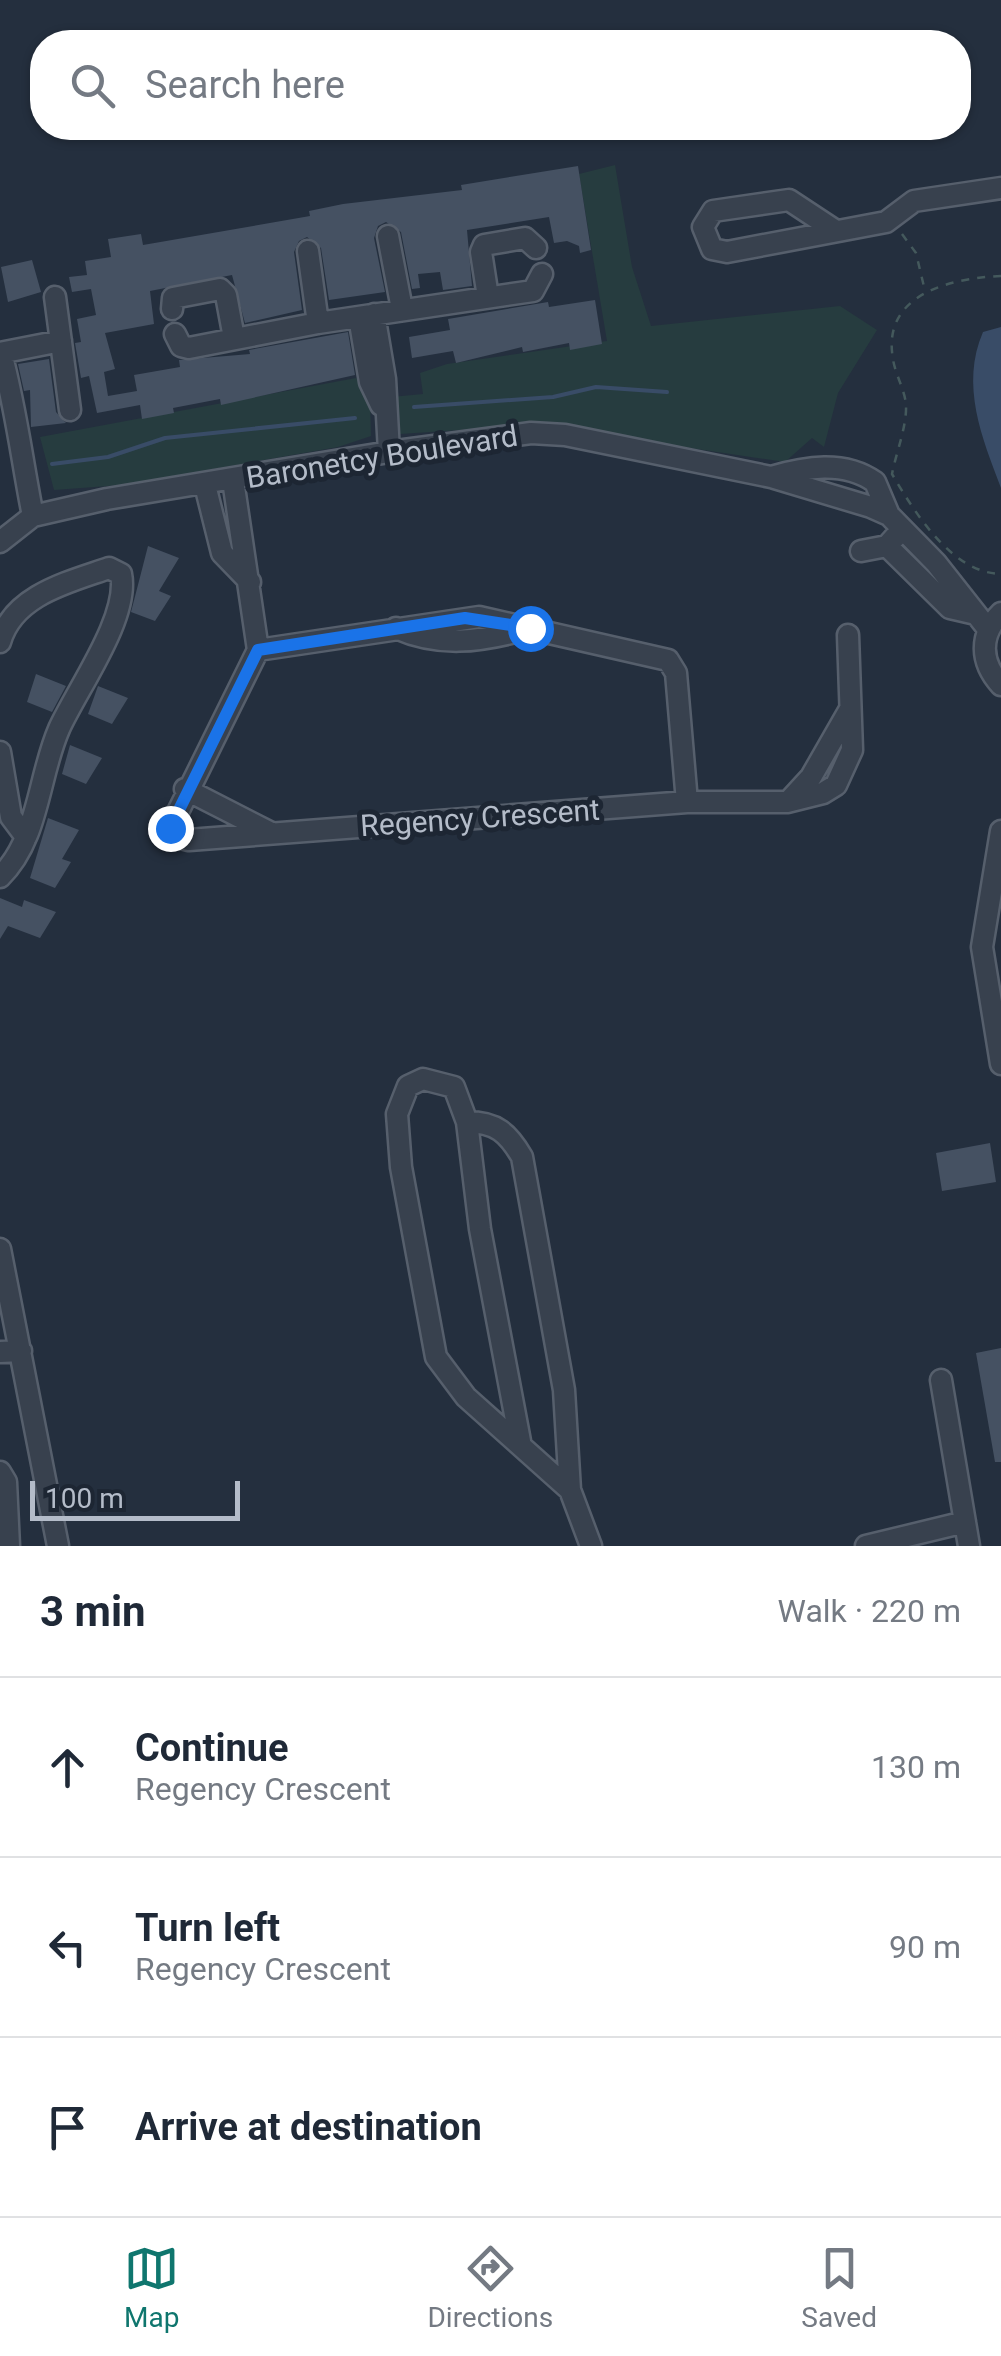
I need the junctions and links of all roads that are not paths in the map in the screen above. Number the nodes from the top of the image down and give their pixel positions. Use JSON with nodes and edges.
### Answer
{"nodes":[{"id":1,"x":1001,"y":188,"type":"edge"},
{"id":2,"x":842,"y":230,"type":"junction"},
{"id":3,"x":388,"y":236,"type":"dead end"},
{"id":4,"x":536,"y":248,"type":"dead end"},
{"id":5,"x":308,"y":251,"type":"dead end"},
{"id":6,"x":542,"y":274,"type":"dead end"},
{"id":7,"x":488,"y":296,"type":"junction"},
{"id":8,"x":55,"y":297,"type":"dead end"},
{"id":9,"x":172,"y":309,"type":"dead end"},
{"id":10,"x":402,"y":309,"type":"junction"},
{"id":11,"x":366,"y":316,"type":"junction"},
{"id":12,"x":318,"y":322,"type":"junction"},
{"id":13,"x":175,"y":334,"type":"dead end"},
{"id":14,"x":234,"y":338,"type":"junction"},
{"id":15,"x":61,"y":340,"type":"junction"},
{"id":16,"x":1,"y":353,"type":"edge"},
{"id":17,"x":0,"y":401,"type":"edge"},
{"id":18,"x":70,"y":410,"type":"dead end"},
{"id":19,"x":20,"y":451,"type":"junction"},
{"id":20,"x":389,"y":452,"type":"junction"},
{"id":21,"x":771,"y":477,"type":"junction"},
{"id":22,"x":221,"y":482,"type":"junction"},
{"id":23,"x":33,"y":516,"type":"junction"},
{"id":24,"x":896,"y":522,"type":"junction"},
{"id":25,"x":0,"y":542,"type":"edge"},
{"id":26,"x":886,"y":546,"type":"junction"},
{"id":27,"x":861,"y":550,"type":"dead end"},
{"id":28,"x":991,"y":616,"type":"edge"},
{"id":29,"x":848,"y":635,"type":"dead end"},
{"id":30,"x":0,"y":642,"type":"edge"},
{"id":31,"x":258,"y":650,"type":"junction"},
{"id":32,"x":1001,"y":684,"type":"edge"},
{"id":33,"x":0,"y":752,"type":"edge"},
{"id":34,"x":186,"y":789,"type":"junction"},
{"id":35,"x":687,"y":802,"type":"junction"},
{"id":36,"x":1001,"y":831,"type":"edge"},
{"id":37,"x":272,"y":834,"type":"junction"},
{"id":38,"x":26,"y":837,"type":"junction"},
{"id":39,"x":2,"y":872,"type":"edge"},
{"id":40,"x":1001,"y":1064,"type":"edge"},
{"id":41,"x":467,"y":1122,"type":"junction"},
{"id":42,"x":0,"y":1250,"type":"edge"},
{"id":43,"x":10,"y":1352,"type":"edge"},
{"id":44,"x":941,"y":1380,"type":"dead end"},
{"id":45,"x":520,"y":1440,"type":"junction"},
{"id":46,"x":0,"y":1472,"type":"edge"},
{"id":47,"x":570,"y":1490,"type":"junction"},
{"id":48,"x":965,"y":1522,"type":"junction"},
{"id":49,"x":9,"y":1546,"type":"edge"},
{"id":50,"x":58,"y":1546,"type":"edge"},
{"id":51,"x":591,"y":1546,"type":"edge"},
{"id":52,"x":866,"y":1546,"type":"edge"},
{"id":53,"x":969,"y":1546,"type":"edge"}],
"edges":[{"from":1,"to":2,"type":"street"},
{"from":2,"to":2,"type":"street"},
{"from":3,"to":10,"type":"street"},
{"from":4,"to":7,"type":"street"},
{"from":5,"to":12,"type":"street"},
{"from":6,"to":7,"type":"street"},
{"from":7,"to":10,"type":"street"},
{"from":8,"to":15,"type":"street"},
{"from":9,"to":14,"type":"street"},
{"from":10,"to":11,"type":"street"},
{"from":11,"to":12,"type":"street"},
{"from":11,"to":20,"type":"street"},
{"from":12,"to":14,"type":"street"},
{"from":13,"to":14,"type":"street"},
{"from":15,"to":16,"type":"street"},
{"from":15,"to":18,"type":"street"},
{"from":16,"to":19,"type":"street"},
{"from":17,"to":19,"type":"street"},
{"from":19,"to":23,"type":"street"},
{"from":20,"to":21,"type":"street","name":"Baronetcy Boulevard"},
{"from":20,"to":22,"type":"street","name":"Baronetcy Boulevard"},
{"from":21,"to":24,"type":"street","name":"Baronetcy Boulevard"},
{"from":21,"to":24,"type":"street","name":"Baronetcy Boulevard"},
{"from":22,"to":23,"type":"street","name":"Baronetcy Boulevard"},
{"from":22,"to":31,"type":"street"},
{"from":23,"to":25,"type":"street","name":"Baronetcy Boulevard"},
{"from":24,"to":26,"type":"street"},
{"from":24,"to":28,"type":"street","name":"Baronetcy Boulevard"},
{"from":26,"to":27,"type":"street"},
{"from":26,"to":28,"type":"street"},
{"from":28,"to":32,"type":"street"},
{"from":29,"to":35,"type":"street","name":"Regency Crescent"},
{"from":30,"to":38,"type":"street"},
{"from":31,"to":34,"type":"street","name":"Regency Crescent"},
{"from":31,"to":35,"type":"street"},
{"from":33,"to":38,"type":"street"},
{"from":34,"to":37,"type":"street"},
{"from":34,"to":37,"type":"street","name":"Regency Crescent"},
{"from":35,"to":37,"type":"street","name":"Regency Crescent"},
{"from":36,"to":40,"type":"street"},
{"from":38,"to":39,"type":"street"},
{"from":41,"to":45,"type":"street"},
{"from":41,"to":45,"type":"street"},
{"from":41,"to":47,"type":"street"},
{"from":42,"to":43,"type":"street"},
{"from":43,"to":50,"type":"street"},
{"from":44,"to":48,"type":"street"},
{"from":45,"to":47,"type":"street"},
{"from":46,"to":49,"type":"street"},
{"from":47,"to":51,"type":"street"},
{"from":48,"to":52,"type":"street"},
{"from":48,"to":53,"type":"street"}]}
